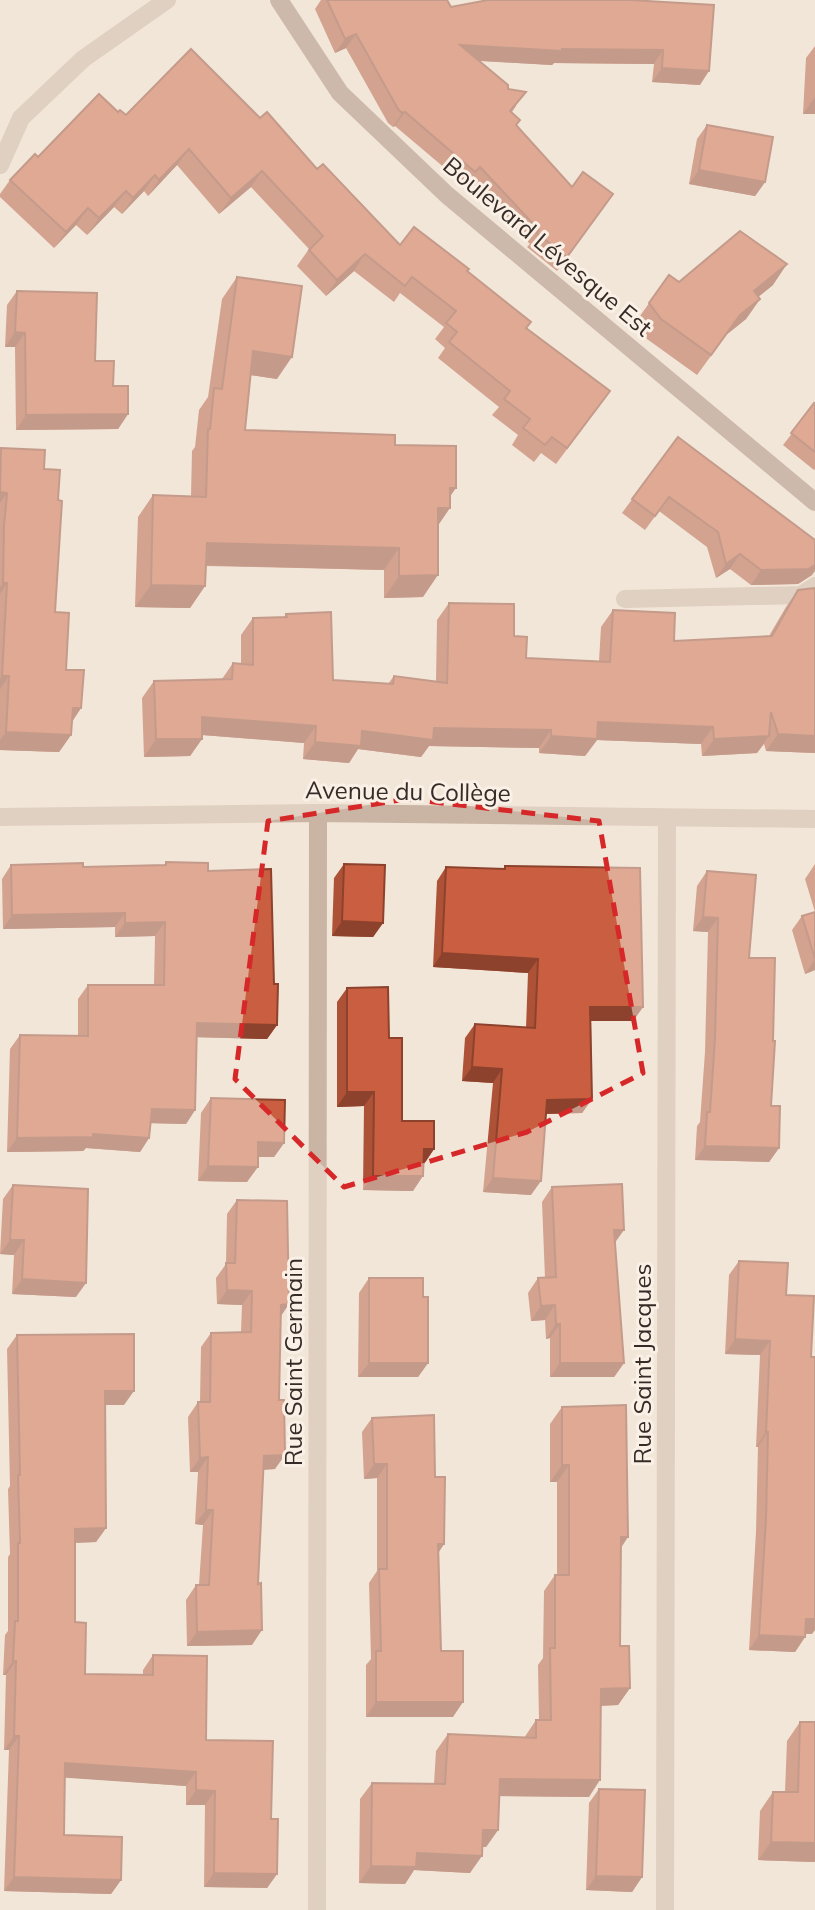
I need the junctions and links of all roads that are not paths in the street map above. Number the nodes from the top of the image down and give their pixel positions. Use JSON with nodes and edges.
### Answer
{"nodes":[{"id":1,"x":167,"y":0,"type":"edge"},
{"id":2,"x":279,"y":0,"type":"edge"},
{"id":3,"x":0,"y":166,"type":"edge"},
{"id":4,"x":815,"y":502,"type":"edge"},
{"id":5,"x":815,"y":586,"type":"edge"},
{"id":6,"x":625,"y":599,"type":"dead end"},
{"id":7,"x":318,"y":813,"type":"junction"},
{"id":8,"x":0,"y":817,"type":"edge"},
{"id":9,"x":667,"y":819,"type":"junction"},
{"id":10,"x":815,"y":819,"type":"edge"},
{"id":11,"x":317,"y":1910,"type":"edge"},
{"id":12,"x":665,"y":1910,"type":"edge"}],
"edges":[{"from":1,"to":3,"type":"street"},
{"from":2,"to":4,"type":"street","name":"Boulevard Lévesque Est"},
{"from":5,"to":6,"type":"street"},
{"from":7,"to":8,"type":"street","name":"Avenue du Collège"},
{"from":7,"to":9,"type":"street","name":"Avenue du Collège"},
{"from":7,"to":11,"type":"street","name":"Rue Saint Germain"},
{"from":9,"to":10,"type":"street","name":"Avenue du Collège"},
{"from":9,"to":12,"type":"street","name":"Rue Saint Jacques"}]}
